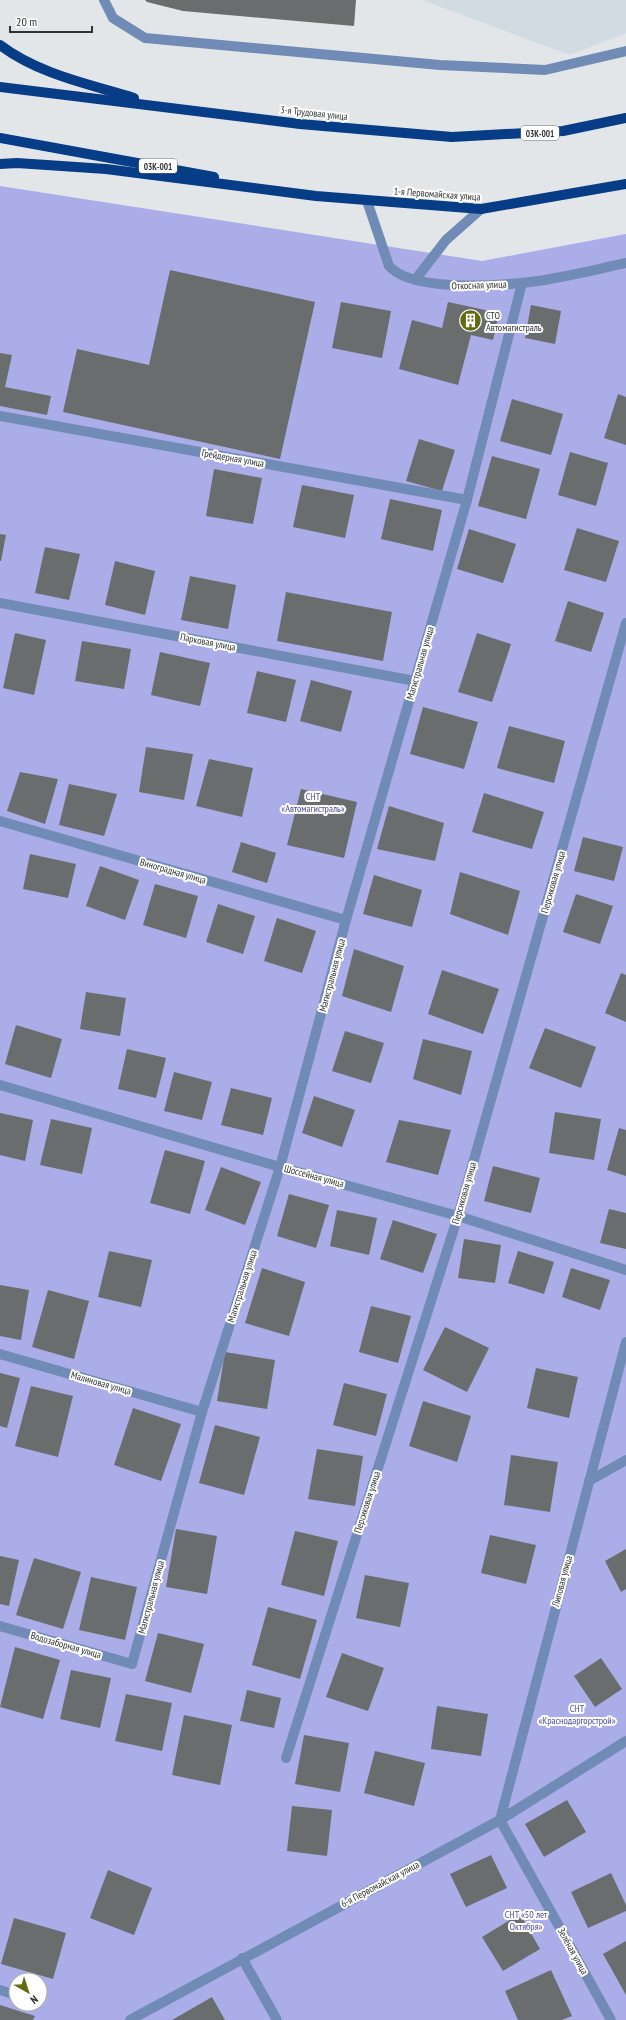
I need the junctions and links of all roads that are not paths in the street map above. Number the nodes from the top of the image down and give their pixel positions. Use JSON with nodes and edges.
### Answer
{"nodes":[{"id":1,"x":104,"y":0,"type":"edge"},
{"id":2,"x":0,"y":45,"type":"edge"},
{"id":3,"x":626,"y":51,"type":"edge"},
{"id":4,"x":0,"y":87,"type":"edge"},
{"id":5,"x":161,"y":106,"type":"junction"},
{"id":6,"x":626,"y":118,"type":"edge"},
{"id":7,"x":0,"y":138,"type":"edge"},
{"id":8,"x":0,"y":164,"type":"edge"},
{"id":9,"x":626,"y":184,"type":"edge"},
{"id":10,"x":316,"y":196,"type":"junction"},
{"id":11,"x":367,"y":201,"type":"junction"},
{"id":12,"x":481,"y":209,"type":"junction"},
{"id":13,"x":626,"y":263,"type":"edge"},
{"id":14,"x":415,"y":280,"type":"junction"},
{"id":15,"x":522,"y":283,"type":"junction"},
{"id":16,"x":0,"y":416,"type":"edge"},
{"id":17,"x":467,"y":500,"type":"junction"},
{"id":18,"x":0,"y":603,"type":"edge"},
{"id":19,"x":626,"y":623,"type":"edge"},
{"id":20,"x":415,"y":682,"type":"junction"},
{"id":21,"x":0,"y":821,"type":"edge"},
{"id":22,"x":346,"y":920,"type":"junction"},
{"id":23,"x":0,"y":1085,"type":"edge"},
{"id":24,"x":280,"y":1167,"type":"junction"},
{"id":25,"x":458,"y":1216,"type":"junction"},
{"id":26,"x":626,"y":1270,"type":"edge"},
{"id":27,"x":626,"y":1342,"type":"edge"},
{"id":28,"x":0,"y":1354,"type":"edge"},
{"id":29,"x":202,"y":1412,"type":"junction"},
{"id":30,"x":626,"y":1460,"type":"edge"},
{"id":31,"x":588,"y":1481,"type":"junction"},
{"id":32,"x":0,"y":1626,"type":"edge"},
{"id":33,"x":132,"y":1664,"type":"joint"},
{"id":34,"x":626,"y":1741,"type":"edge"},
{"id":35,"x":286,"y":1758,"type":"dead end"},
{"id":36,"x":500,"y":1820,"type":"junction"},
{"id":37,"x":242,"y":1958,"type":"junction"},
{"id":38,"x":130,"y":2020,"type":"edge"},
{"id":39,"x":277,"y":2020,"type":"edge"},
{"id":40,"x":612,"y":2020,"type":"edge"}],
"edges":[{"from":1,"to":3,"type":"street"},
{"from":2,"to":5,"type":"main road","number":"03К-001"},
{"from":4,"to":5,"type":"main road","name":"3-я Трудовая улица","number":"03К-001"},
{"from":5,"to":6,"type":"main road","name":"3-я Трудовая улица","number":"03К-001"},
{"from":7,"to":10,"type":"main road","number":"03К-001"},
{"from":8,"to":10,"type":"main road","number":"03К-001"},
{"from":9,"to":12,"type":"main road","name":"1-я Первомайская улица","number":"03К-001"},
{"from":10,"to":11,"type":"main road","name":"1-я Первомайская улица","number":"03К-001"},
{"from":11,"to":12,"type":"main road","name":"1-я Первомайская улица","number":"03К-001"},
{"from":11,"to":14,"type":"street","name":"Откосная улица"},
{"from":12,"to":14,"type":"street"},
{"from":13,"to":15,"type":"street","name":"Откосная улица"},
{"from":14,"to":15,"type":"street","name":"Откосная улица"},
{"from":15,"to":17,"type":"street","name":"Магистральная улица"},
{"from":16,"to":17,"type":"street","name":"Грейдерная улица"},
{"from":17,"to":20,"type":"street","name":"Магистральная улица"},
{"from":18,"to":20,"type":"street","name":"Парковая улица"},
{"from":19,"to":25,"type":"street","name":"Персиковая улица"},
{"from":20,"to":22,"type":"street","name":"Магистральная улица"},
{"from":21,"to":22,"type":"street","name":"Виноградная улица"},
{"from":22,"to":24,"type":"street","name":"Магистральная улица"},
{"from":23,"to":24,"type":"street","name":"Шоссейная улица"},
{"from":24,"to":25,"type":"street","name":"Шоссейная улица"},
{"from":24,"to":29,"type":"street","name":"Магистральная улица"},
{"from":25,"to":26,"type":"street","name":"Шоссейная улица"},
{"from":25,"to":35,"type":"street","name":"Персиковая улица"},
{"from":27,"to":31,"type":"street","name":"Липовая улица"},
{"from":28,"to":29,"type":"street","name":"Малиновая улица"},
{"from":29,"to":33,"type":"street","name":"Магистральная улица"},
{"from":30,"to":31,"type":"street"},
{"from":31,"to":36,"type":"street","name":"Липовая улица"},
{"from":32,"to":33,"type":"street","name":"Водозаборная улица"},
{"from":34,"to":36,"type":"street","name":"6-я Первомайская улица"},
{"from":36,"to":37,"type":"street","name":"6-я Первомайская улица"},
{"from":36,"to":40,"type":"street","name":"Зелёная улица"},
{"from":37,"to":38,"type":"street","name":"6-я Первомайская улица"},
{"from":37,"to":39,"type":"street"}]}
